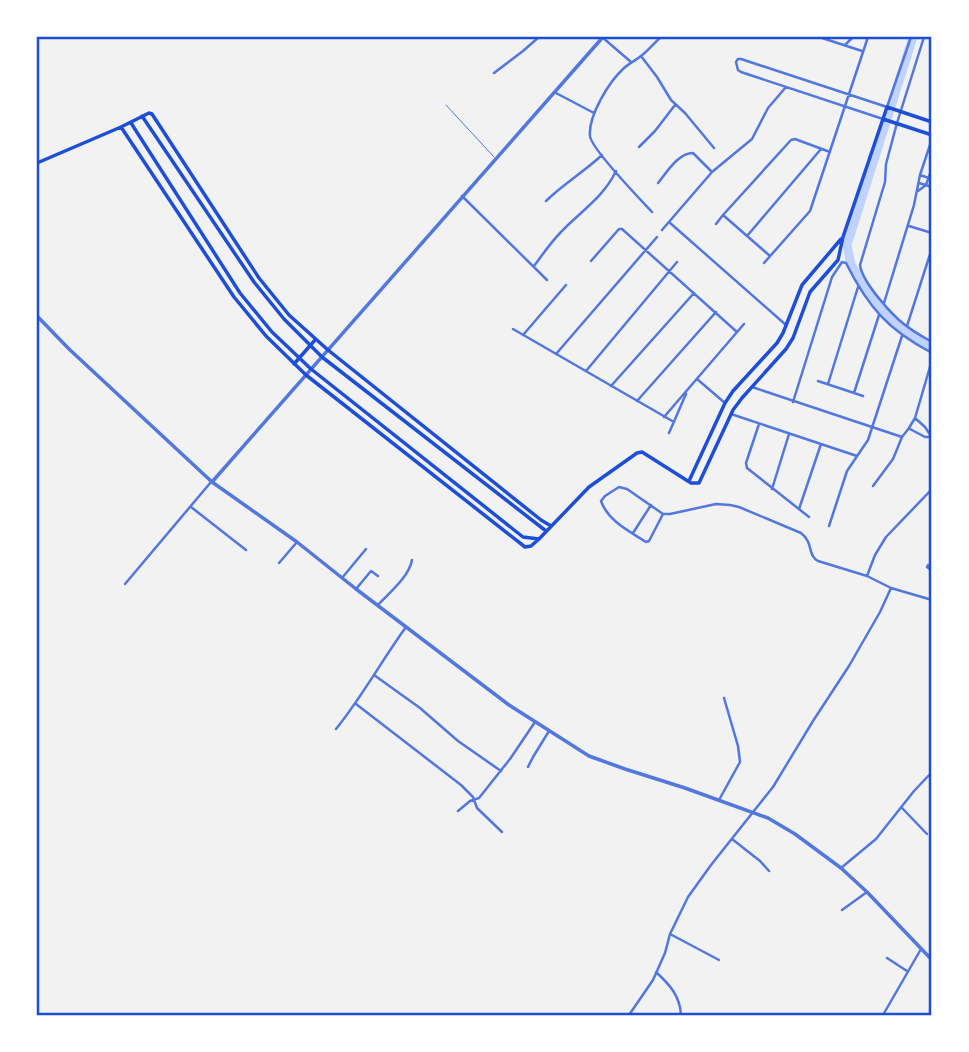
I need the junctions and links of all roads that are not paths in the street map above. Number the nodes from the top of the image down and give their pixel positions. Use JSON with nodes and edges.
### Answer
{"nodes":[{"id":1,"x":539,"y":37,"type":"edge"},
{"id":2,"x":602,"y":37,"type":"edge"},
{"id":3,"x":661,"y":37,"type":"edge"},
{"id":4,"x":819,"y":37,"type":"edge"},
{"id":5,"x":853,"y":37,"type":"edge"},
{"id":6,"x":868,"y":37,"type":"edge"},
{"id":7,"x":911,"y":37,"type":"edge"},
{"id":8,"x":925,"y":37,"type":"edge"},
{"id":9,"x":845,"y":45,"type":"junction"},
{"id":10,"x":863,"y":51,"type":"junction"},
{"id":11,"x":641,"y":56,"type":"junction"},
{"id":12,"x":631,"y":62,"type":"junction"},
{"id":13,"x":494,"y":73,"type":"dead end"},
{"id":14,"x":786,"y":87,"type":"junction"},
{"id":15,"x":554,"y":92,"type":"junction"},
{"id":16,"x":849,"y":94,"type":"junction"},
{"id":17,"x":446,"y":105,"type":"dead end"},
{"id":18,"x":675,"y":105,"type":"junction"},
{"id":19,"x":845,"y":106,"type":"junction"},
{"id":20,"x":889,"y":108,"type":"junction"},
{"id":21,"x":900,"y":112,"type":"junction"},
{"id":22,"x":594,"y":113,"type":"junction"},
{"id":23,"x":142,"y":116,"type":"junction"},
{"id":24,"x":885,"y":119,"type":"junction"},
{"id":25,"x":932,"y":122,"type":"edge"},
{"id":26,"x":130,"y":123,"type":"junction"},
{"id":27,"x":896,"y":123,"type":"junction"},
{"id":28,"x":121,"y":127,"type":"junction"},
{"id":29,"x":932,"y":137,"type":"edge"},
{"id":30,"x":639,"y":147,"type":"dead end"},
{"id":31,"x":714,"y":148,"type":"dead end"},
{"id":32,"x":821,"y":149,"type":"junction"},
{"id":33,"x":830,"y":152,"type":"junction"},
{"id":34,"x":601,"y":155,"type":"junction"},
{"id":35,"x":495,"y":158,"type":"junction"},
{"id":36,"x":37,"y":163,"type":"edge"},
{"id":37,"x":932,"y":168,"type":"edge"},
{"id":38,"x":616,"y":171,"type":"junction"},
{"id":39,"x":712,"y":172,"type":"junction"},
{"id":40,"x":920,"y":175,"type":"junction"},
{"id":41,"x":930,"y":178,"type":"edge"},
{"id":42,"x":658,"y":183,"type":"dead end"},
{"id":43,"x":918,"y":183,"type":"junction"},
{"id":44,"x":926,"y":185,"type":"junction"},
{"id":45,"x":932,"y":187,"type":"edge"},
{"id":46,"x":918,"y":191,"type":"junction"},
{"id":47,"x":463,"y":196,"type":"junction"},
{"id":48,"x":546,"y":201,"type":"dead end"},
{"id":49,"x":652,"y":212,"type":"dead end"},
{"id":50,"x":723,"y":215,"type":"junction"},
{"id":51,"x":669,"y":222,"type":"junction"},
{"id":52,"x":716,"y":224,"type":"dead end"},
{"id":53,"x":908,"y":225,"type":"junction"},
{"id":54,"x":662,"y":230,"type":"dead end"},
{"id":55,"x":932,"y":233,"type":"edge"},
{"id":56,"x":747,"y":236,"type":"junction"},
{"id":57,"x":657,"y":237,"type":"dead end"},
{"id":58,"x":843,"y":237,"type":"junction"},
{"id":59,"x":932,"y":248,"type":"edge"},
{"id":60,"x":646,"y":249,"type":"junction"},
{"id":61,"x":832,"y":251,"type":"junction"},
{"id":62,"x":770,"y":256,"type":"junction"},
{"id":63,"x":839,"y":256,"type":"junction"},
{"id":64,"x":591,"y":261,"type":"dead end"},
{"id":65,"x":677,"y":262,"type":"dead end"},
{"id":66,"x":764,"y":263,"type":"dead end"},
{"id":67,"x":534,"y":266,"type":"junction"},
{"id":68,"x":670,"y":271,"type":"junction"},
{"id":69,"x":547,"y":280,"type":"dead end"},
{"id":70,"x":566,"y":285,"type":"dead end"},
{"id":71,"x":858,"y":287,"type":"junction"},
{"id":72,"x":694,"y":293,"type":"junction"},
{"id":73,"x":884,"y":303,"type":"junction"},
{"id":74,"x":716,"y":312,"type":"junction"},
{"id":75,"x":879,"y":315,"type":"junction"},
{"id":76,"x":37,"y":316,"type":"edge"},
{"id":77,"x":744,"y":324,"type":"dead end"},
{"id":78,"x":786,"y":325,"type":"junction"},
{"id":79,"x":907,"y":326,"type":"junction"},
{"id":80,"x":513,"y":329,"type":"dead end"},
{"id":81,"x":737,"y":332,"type":"junction"},
{"id":82,"x":523,"y":335,"type":"junction"},
{"id":83,"x":902,"y":336,"type":"junction"},
{"id":84,"x":316,"y":340,"type":"junction"},
{"id":85,"x":932,"y":342,"type":"edge"},
{"id":86,"x":310,"y":346,"type":"junction"},
{"id":87,"x":328,"y":350,"type":"junction"},
{"id":88,"x":932,"y":353,"type":"edge"},
{"id":89,"x":556,"y":354,"type":"junction"},
{"id":90,"x":322,"y":356,"type":"junction"},
{"id":91,"x":300,"y":358,"type":"junction"},
{"id":92,"x":932,"y":359,"type":"edge"},
{"id":93,"x":294,"y":365,"type":"junction"},
{"id":94,"x":311,"y":369,"type":"junction"},
{"id":95,"x":586,"y":371,"type":"junction"},
{"id":96,"x":306,"y":375,"type":"junction"},
{"id":97,"x":697,"y":379,"type":"junction"},
{"id":98,"x":818,"y":381,"type":"dead end"},
{"id":99,"x":828,"y":384,"type":"junction"},
{"id":100,"x":611,"y":386,"type":"junction"},
{"id":101,"x":751,"y":387,"type":"junction"},
{"id":102,"x":688,"y":390,"type":"junction"},
{"id":103,"x":854,"y":393,"type":"junction"},
{"id":104,"x":863,"y":396,"type":"dead end"},
{"id":105,"x":637,"y":401,"type":"junction"},
{"id":106,"x":793,"y":402,"type":"junction"},
{"id":107,"x":725,"y":403,"type":"junction"},
{"id":108,"x":731,"y":414,"type":"junction"},
{"id":109,"x":664,"y":417,"type":"junction"},
{"id":110,"x":915,"y":418,"type":"junction"},
{"id":111,"x":674,"y":422,"type":"junction"},
{"id":112,"x":759,"y":424,"type":"junction"},
{"id":113,"x":872,"y":427,"type":"junction"},
{"id":114,"x":909,"y":428,"type":"junction"},
{"id":115,"x":669,"y":433,"type":"dead end"},
{"id":116,"x":789,"y":433,"type":"junction"},
{"id":117,"x":932,"y":436,"type":"edge"},
{"id":118,"x":902,"y":437,"type":"junction"},
{"id":119,"x":821,"y":444,"type":"junction"},
{"id":120,"x":857,"y":456,"type":"junction"},
{"id":121,"x":212,"y":482,"type":"junction"},
{"id":122,"x":689,"y":482,"type":"junction"},
{"id":123,"x":873,"y":486,"type":"dead end"},
{"id":124,"x":772,"y":489,"type":"junction"},
{"id":125,"x":932,"y":489,"type":"edge"},
{"id":126,"x":651,"y":505,"type":"junction"},
{"id":127,"x":191,"y":507,"type":"junction"},
{"id":128,"x":799,"y":509,"type":"junction"},
{"id":129,"x":663,"y":514,"type":"junction"},
{"id":130,"x":809,"y":517,"type":"dead end"},
{"id":131,"x":551,"y":526,"type":"junction"},
{"id":132,"x":829,"y":526,"type":"dead end"},
{"id":133,"x":546,"y":531,"type":"junction"},
{"id":134,"x":633,"y":533,"type":"junction"},
{"id":135,"x":539,"y":539,"type":"junction"},
{"id":136,"x":297,"y":542,"type":"junction"},
{"id":137,"x":366,"y":549,"type":"dead end"},
{"id":138,"x":246,"y":550,"type":"dead end"},
{"id":139,"x":412,"y":560,"type":"dead end"},
{"id":140,"x":279,"y":563,"type":"dead end"},
{"id":141,"x":932,"y":566,"type":"edge"},
{"id":142,"x":932,"y":571,"type":"edge"},
{"id":143,"x":378,"y":576,"type":"dead end"},
{"id":144,"x":867,"y":576,"type":"junction"},
{"id":145,"x":342,"y":578,"type":"junction"},
{"id":146,"x":125,"y":584,"type":"dead end"},
{"id":147,"x":891,"y":588,"type":"junction"},
{"id":148,"x":356,"y":589,"type":"junction"},
{"id":149,"x":932,"y":600,"type":"edge"},
{"id":150,"x":378,"y":605,"type":"junction"},
{"id":151,"x":406,"y":627,"type":"junction"},
{"id":152,"x":374,"y":675,"type":"junction"},
{"id":153,"x":724,"y":698,"type":"dead end"},
{"id":154,"x":356,"y":704,"type":"junction"},
{"id":155,"x":535,"y":722,"type":"junction"},
{"id":156,"x":336,"y":729,"type":"dead end"},
{"id":157,"x":549,"y":731,"type":"junction"},
{"id":158,"x":528,"y":767,"type":"dead end"},
{"id":159,"x":501,"y":771,"type":"junction"},
{"id":160,"x":932,"y":772,"type":"edge"},
{"id":161,"x":719,"y":800,"type":"junction"},
{"id":162,"x":473,"y":801,"type":"junction"},
{"id":163,"x":902,"y":808,"type":"junction"},
{"id":164,"x":458,"y":811,"type":"dead end"},
{"id":165,"x":754,"y":812,"type":"junction"},
{"id":166,"x":502,"y":832,"type":"dead end"},
{"id":167,"x":927,"y":834,"type":"dead end"},
{"id":168,"x":732,"y":839,"type":"junction"},
{"id":169,"x":841,"y":867,"type":"junction"},
{"id":170,"x":769,"y":871,"type":"dead end"},
{"id":171,"x":867,"y":892,"type":"junction"},
{"id":172,"x":842,"y":910,"type":"dead end"},
{"id":173,"x":670,"y":934,"type":"junction"},
{"id":174,"x":921,"y":949,"type":"junction"},
{"id":175,"x":887,"y":958,"type":"dead end"},
{"id":176,"x":719,"y":960,"type":"dead end"},
{"id":177,"x":932,"y":960,"type":"edge"},
{"id":178,"x":907,"y":971,"type":"junction"},
{"id":179,"x":656,"y":972,"type":"junction"},
{"id":180,"x":629,"y":1015,"type":"edge"},
{"id":181,"x":681,"y":1015,"type":"edge"},
{"id":182,"x":883,"y":1015,"type":"edge"}],
"edges":[{"from":1,"to":13,"type":"street"},
{"from":2,"to":12,"type":"street"},
{"from":2,"to":15,"type":"street"},
{"from":3,"to":11,"type":"street"},
{"from":4,"to":9,"type":"street"},
{"from":5,"to":9,"type":"street"},
{"from":6,"to":10,"type":"street"},
{"from":7,"to":20,"type":"street"},
{"from":8,"to":21,"type":"street"},
{"from":9,"to":10,"type":"street"},
{"from":10,"to":16,"type":"street"},
{"from":11,"to":12,"type":"street"},
{"from":11,"to":18,"type":"street"},
{"from":12,"to":22,"type":"street"},
{"from":14,"to":16,"type":"street"},
{"from":14,"to":19,"type":"street"},
{"from":14,"to":39,"type":"street"},
{"from":15,"to":22,"type":"street"},
{"from":15,"to":35,"type":"street"},
{"from":16,"to":19,"type":"street"},
{"from":16,"to":20,"type":"street"},
{"from":17,"to":35,"type":"lane"},
{"from":18,"to":30,"type":"street"},
{"from":18,"to":31,"type":"street"},
{"from":19,"to":24,"type":"street"},
{"from":19,"to":33,"type":"street"},
{"from":20,"to":21,"type":"main road"},
{"from":20,"to":24,"type":"main road"},
{"from":21,"to":25,"type":"main road"},
{"from":21,"to":27,"type":"street"},
{"from":22,"to":34,"type":"street"},
{"from":23,"to":26,"type":"main road"},
{"from":23,"to":84,"type":"main road"},
{"from":23,"to":86,"type":"main road"},
{"from":24,"to":27,"type":"main road"},
{"from":24,"to":58,"type":"main road"},
{"from":26,"to":28,"type":"main road"},
{"from":26,"to":91,"type":"main road"},
{"from":27,"to":29,"type":"main road"},
{"from":27,"to":73,"type":"street"},
{"from":28,"to":36,"type":"main road"},
{"from":28,"to":93,"type":"main road"},
{"from":29,"to":40,"type":"street"},
{"from":32,"to":33,"type":"street"},
{"from":32,"to":50,"type":"street"},
{"from":32,"to":56,"type":"street"},
{"from":33,"to":62,"type":"street"},
{"from":34,"to":38,"type":"street"},
{"from":34,"to":48,"type":"street"},
{"from":35,"to":47,"type":"street"},
{"from":37,"to":41,"type":"street"},
{"from":38,"to":49,"type":"street"},
{"from":38,"to":67,"type":"street"},
{"from":39,"to":42,"type":"street"},
{"from":39,"to":51,"type":"street"},
{"from":40,"to":41,"type":"street"},
{"from":40,"to":43,"type":"street"},
{"from":41,"to":44,"type":"street"},
{"from":43,"to":44,"type":"street"},
{"from":43,"to":46,"type":"street"},
{"from":44,"to":45,"type":"street"},
{"from":44,"to":46,"type":"street"},
{"from":46,"to":53,"type":"street"},
{"from":47,"to":67,"type":"street"},
{"from":47,"to":87,"type":"street"},
{"from":50,"to":52,"type":"street"},
{"from":50,"to":56,"type":"street"},
{"from":51,"to":54,"type":"street"},
{"from":51,"to":78,"type":"street"},
{"from":53,"to":55,"type":"street"},
{"from":53,"to":73,"type":"street"},
{"from":56,"to":62,"type":"street"},
{"from":57,"to":60,"type":"street"},
{"from":58,"to":61,"type":"main road"},
{"from":58,"to":63,"type":"main road"},
{"from":59,"to":79,"type":"street"},
{"from":60,"to":64,"type":"street"},
{"from":60,"to":68,"type":"street"},
{"from":60,"to":89,"type":"street"},
{"from":61,"to":63,"type":"main road"},
{"from":61,"to":78,"type":"main road"},
{"from":62,"to":66,"type":"street"},
{"from":63,"to":101,"type":"main road"},
{"from":65,"to":68,"type":"street"},
{"from":67,"to":69,"type":"street"},
{"from":68,"to":72,"type":"street"},
{"from":68,"to":95,"type":"street"},
{"from":70,"to":82,"type":"street"},
{"from":71,"to":75,"type":"street"},
{"from":71,"to":99,"type":"street"},
{"from":71,"to":106,"type":"street"},
{"from":72,"to":74,"type":"street"},
{"from":72,"to":100,"type":"street"},
{"from":73,"to":79,"type":"street"},
{"from":74,"to":81,"type":"street"},
{"from":74,"to":105,"type":"street"},
{"from":75,"to":83,"type":"street"},
{"from":75,"to":103,"type":"street"},
{"from":76,"to":121,"type":"street"},
{"from":77,"to":81,"type":"street"},
{"from":78,"to":107,"type":"main road"},
{"from":79,"to":85,"type":"street"},
{"from":80,"to":82,"type":"street"},
{"from":81,"to":97,"type":"street"},
{"from":82,"to":89,"type":"street"},
{"from":83,"to":88,"type":"street"},
{"from":83,"to":113,"type":"street"},
{"from":84,"to":86,"type":"main road"},
{"from":84,"to":87,"type":"main road"},
{"from":86,"to":90,"type":"main road"},
{"from":86,"to":91,"type":"main road"},
{"from":87,"to":90,"type":"street"},
{"from":87,"to":131,"type":"main road"},
{"from":89,"to":95,"type":"street"},
{"from":90,"to":94,"type":"street"},
{"from":90,"to":133,"type":"main road"},
{"from":91,"to":93,"type":"main road"},
{"from":91,"to":94,"type":"main road"},
{"from":92,"to":110,"type":"street"},
{"from":93,"to":96,"type":"main road"},
{"from":94,"to":96,"type":"street"},
{"from":94,"to":135,"type":"main road"},
{"from":95,"to":100,"type":"street"},
{"from":96,"to":121,"type":"street"},
{"from":96,"to":135,"type":"main road"},
{"from":97,"to":102,"type":"street"},
{"from":97,"to":107,"type":"street"},
{"from":98,"to":99,"type":"street"},
{"from":99,"to":103,"type":"street"},
{"from":100,"to":105,"type":"street"},
{"from":101,"to":106,"type":"street"},
{"from":101,"to":108,"type":"main road"},
{"from":102,"to":109,"type":"street"},
{"from":102,"to":111,"type":"street"},
{"from":103,"to":104,"type":"street"},
{"from":105,"to":109,"type":"street"},
{"from":106,"to":113,"type":"street"},
{"from":107,"to":122,"type":"main road"},
{"from":108,"to":112,"type":"street"},
{"from":108,"to":122,"type":"main road"},
{"from":109,"to":111,"type":"street"},
{"from":110,"to":114,"type":"street"},
{"from":110,"to":117,"type":"street"},
{"from":111,"to":115,"type":"street"},
{"from":112,"to":116,"type":"street"},
{"from":112,"to":124,"type":"street"},
{"from":113,"to":118,"type":"street"},
{"from":113,"to":120,"type":"street"},
{"from":114,"to":117,"type":"street"},
{"from":114,"to":118,"type":"street"},
{"from":116,"to":119,"type":"street"},
{"from":116,"to":124,"type":"street"},
{"from":118,"to":123,"type":"street"},
{"from":119,"to":120,"type":"street"},
{"from":119,"to":128,"type":"street"},
{"from":120,"to":132,"type":"street"},
{"from":121,"to":127,"type":"street"},
{"from":121,"to":136,"type":"street"},
{"from":122,"to":131,"type":"main road"},
{"from":124,"to":128,"type":"street"},
{"from":125,"to":144,"type":"street"},
{"from":126,"to":129,"type":"street"},
{"from":126,"to":134,"type":"street"},
{"from":126,"to":134,"type":"street"},
{"from":127,"to":138,"type":"street"},
{"from":127,"to":146,"type":"street"},
{"from":128,"to":130,"type":"street"},
{"from":129,"to":134,"type":"street"},
{"from":129,"to":144,"type":"street"},
{"from":131,"to":133,"type":"main road"},
{"from":133,"to":135,"type":"main road"},
{"from":136,"to":140,"type":"street"},
{"from":136,"to":145,"type":"street"},
{"from":137,"to":145,"type":"street"},
{"from":139,"to":150,"type":"street"},
{"from":141,"to":142,"type":"street"},
{"from":143,"to":148,"type":"street"},
{"from":144,"to":147,"type":"street"},
{"from":145,"to":148,"type":"street"},
{"from":147,"to":149,"type":"street"},
{"from":147,"to":165,"type":"street"},
{"from":148,"to":150,"type":"street"},
{"from":150,"to":151,"type":"street"},
{"from":151,"to":152,"type":"street"},
{"from":151,"to":155,"type":"street"},
{"from":152,"to":154,"type":"street"},
{"from":152,"to":159,"type":"street"},
{"from":153,"to":161,"type":"street"},
{"from":154,"to":156,"type":"street"},
{"from":154,"to":162,"type":"street"},
{"from":155,"to":157,"type":"street"},
{"from":155,"to":159,"type":"street"},
{"from":157,"to":158,"type":"street"},
{"from":157,"to":161,"type":"street"},
{"from":159,"to":162,"type":"street"},
{"from":160,"to":163,"type":"street"},
{"from":161,"to":165,"type":"street"},
{"from":162,"to":164,"type":"street"},
{"from":162,"to":166,"type":"street"},
{"from":163,"to":167,"type":"street"},
{"from":163,"to":169,"type":"street"},
{"from":165,"to":168,"type":"street"},
{"from":165,"to":169,"type":"street"},
{"from":168,"to":170,"type":"street"},
{"from":168,"to":173,"type":"street"},
{"from":169,"to":171,"type":"street"},
{"from":171,"to":172,"type":"street"},
{"from":171,"to":174,"type":"street"},
{"from":173,"to":176,"type":"street"},
{"from":173,"to":179,"type":"street"},
{"from":174,"to":177,"type":"street"},
{"from":174,"to":178,"type":"street"},
{"from":175,"to":178,"type":"street"},
{"from":178,"to":182,"type":"street"},
{"from":179,"to":180,"type":"street"},
{"from":179,"to":181,"type":"street"}]}
